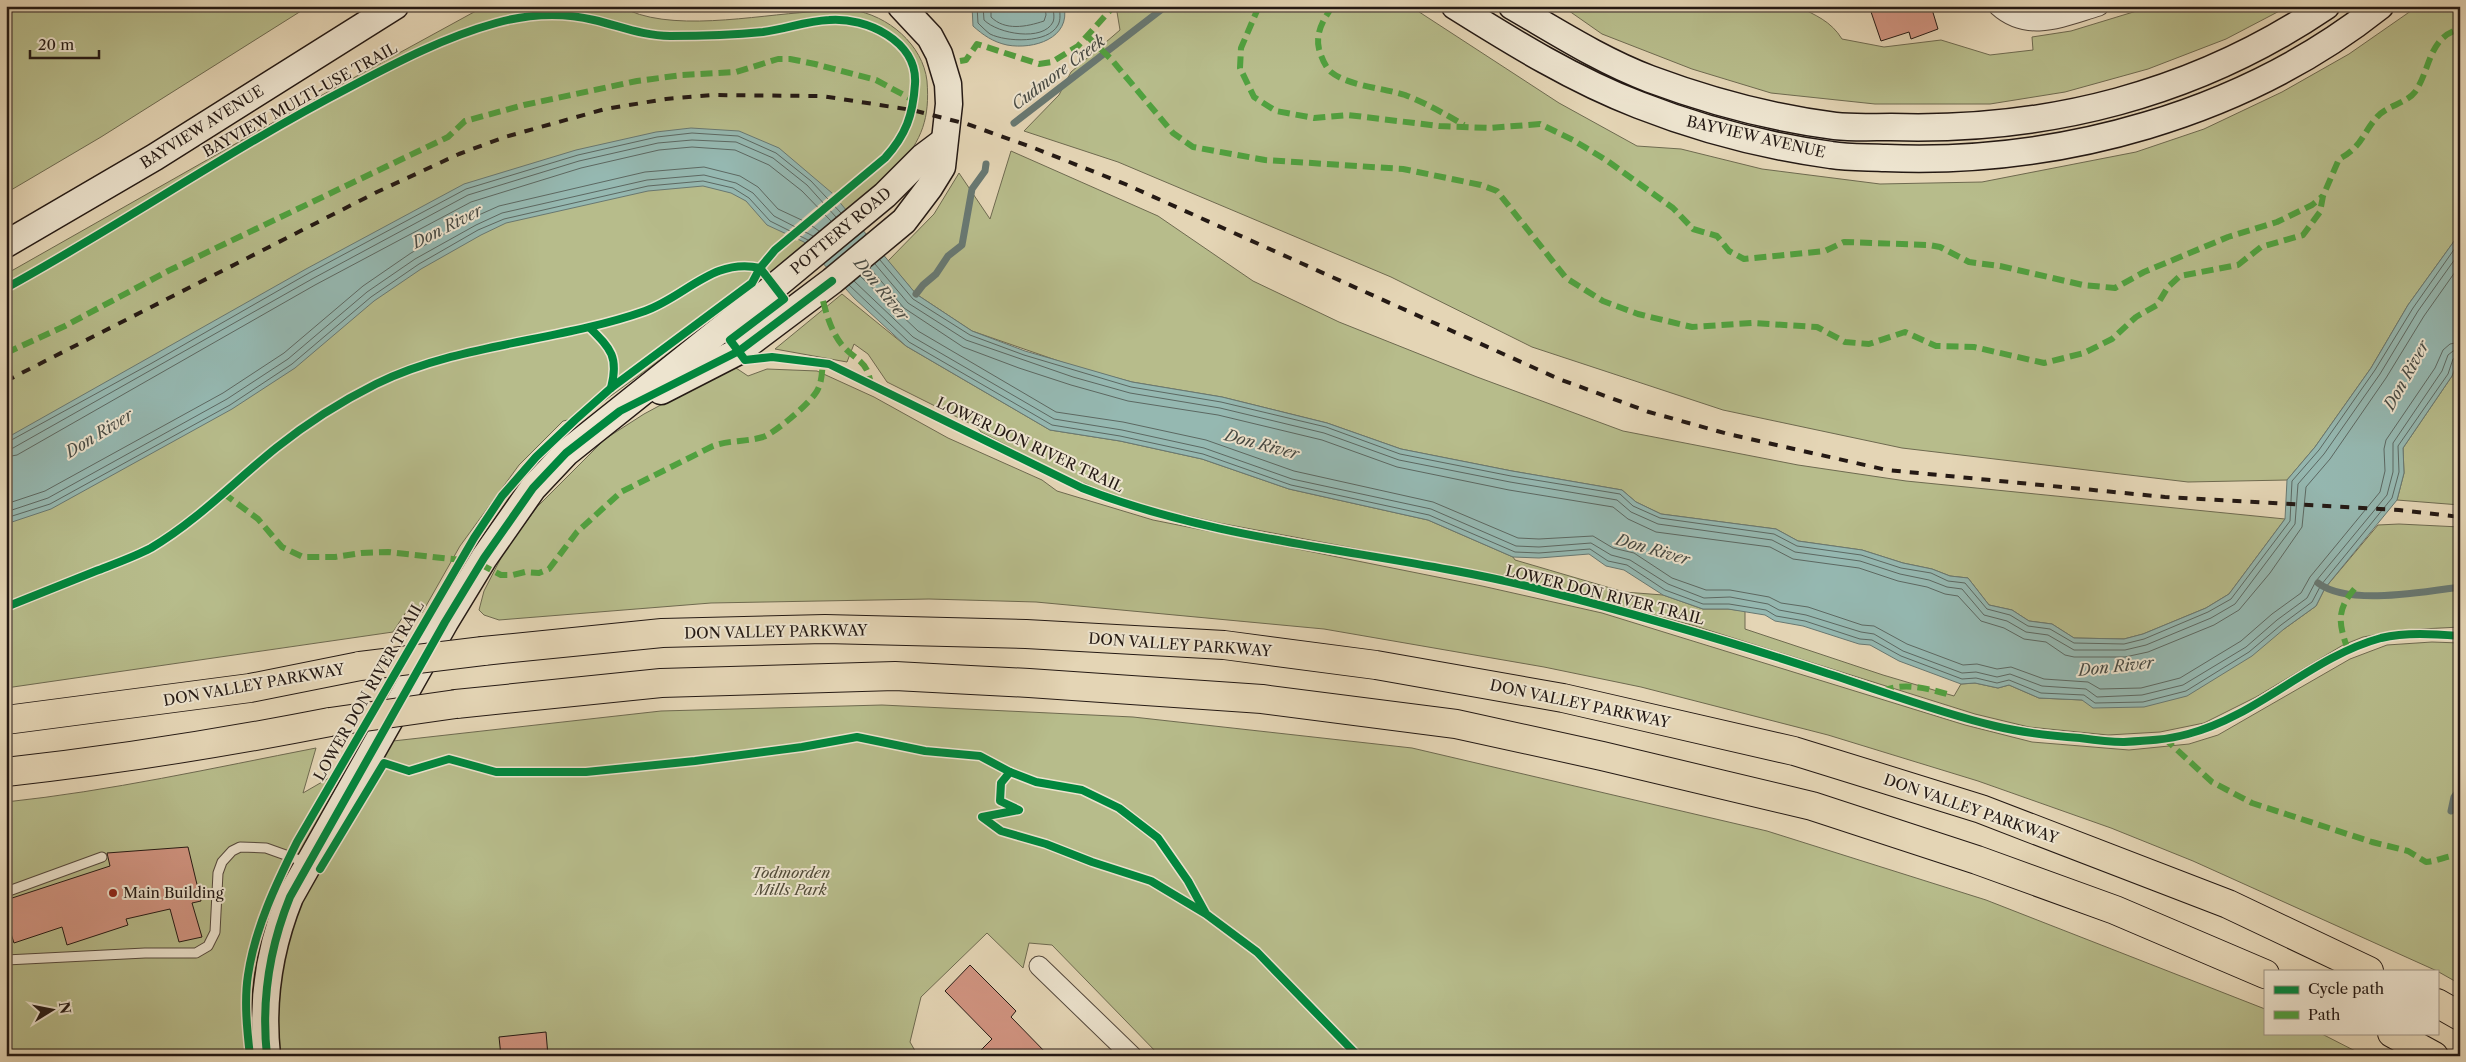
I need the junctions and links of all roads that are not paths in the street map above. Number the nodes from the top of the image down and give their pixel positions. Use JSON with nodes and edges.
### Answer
{"nodes":[{"id":1,"x":395,"y":6,"type":"edge"},
{"id":2,"x":901,"y":6,"type":"edge"},
{"id":3,"x":1455,"y":6,"type":"edge"},
{"id":4,"x":1512,"y":6,"type":"edge"},
{"id":5,"x":1998,"y":6,"type":"edge"},
{"id":6,"x":2099,"y":6,"type":"edge"},
{"id":7,"x":2326,"y":6,"type":"edge"},
{"id":8,"x":2380,"y":6,"type":"edge"},
{"id":9,"x":943,"y":142,"type":"junction"},
{"id":10,"x":6,"y":244,"type":"edge"},
{"id":11,"x":620,"y":411,"type":"junction"},
{"id":12,"x":6,"y":720,"type":"edge"},
{"id":13,"x":6,"y":772,"type":"edge"},
{"id":14,"x":102,"y":857,"type":"dead end"},
{"id":15,"x":308,"y":863,"type":"junction"},
{"id":16,"x":6,"y":892,"type":"edge"},
{"id":17,"x":6,"y":960,"type":"edge"},
{"id":18,"x":1038,"y":966,"type":"dead end"},
{"id":19,"x":2368,"y":970,"type":"edge"},
{"id":20,"x":2264,"y":974,"type":"edge"},
{"id":21,"x":2438,"y":1004,"type":"edge"},
{"id":22,"x":2460,"y":1016,"type":"edge"},
{"id":23,"x":2394,"y":1034,"type":"edge"},
{"id":24,"x":267,"y":1056,"type":"edge"},
{"id":25,"x":1132,"y":1056,"type":"edge"},
{"id":26,"x":2434,"y":1056,"type":"edge"}],
"edges":[{"from":1,"to":10,"type":"main road","name":"BAYVIEW AVENUE"},
{"from":2,"to":9,"type":"main road","name":"POTTERY ROAD"},
{"from":3,"to":8,"type":"main road","name":"BAYVIEW AVENUE"},
{"from":4,"to":7,"type":"main road","name":"BAYVIEW AVENUE"},
{"from":5,"to":6,"type":"street"},
{"from":9,"to":11,"type":"main road","name":"POTTERY ROAD"},
{"from":9,"to":11,"type":"main road","name":"POTTERY ROAD"},
{"from":11,"to":15,"type":"main road","name":"POTTERY ROAD"},
{"from":12,"to":19,"type":"highway","name":"DON VALLEY PARKWAY","bridge":true},
{"from":13,"to":20,"type":"highway","bridge":true},
{"from":14,"to":16,"type":"lane"},
{"from":15,"to":17,"type":"lane"},
{"from":15,"to":24,"type":"main road","name":"POTTERY ROAD"},
{"from":18,"to":25,"type":"street"},
{"from":21,"to":22,"type":"highway"},
{"from":23,"to":26,"type":"highway"}]}
